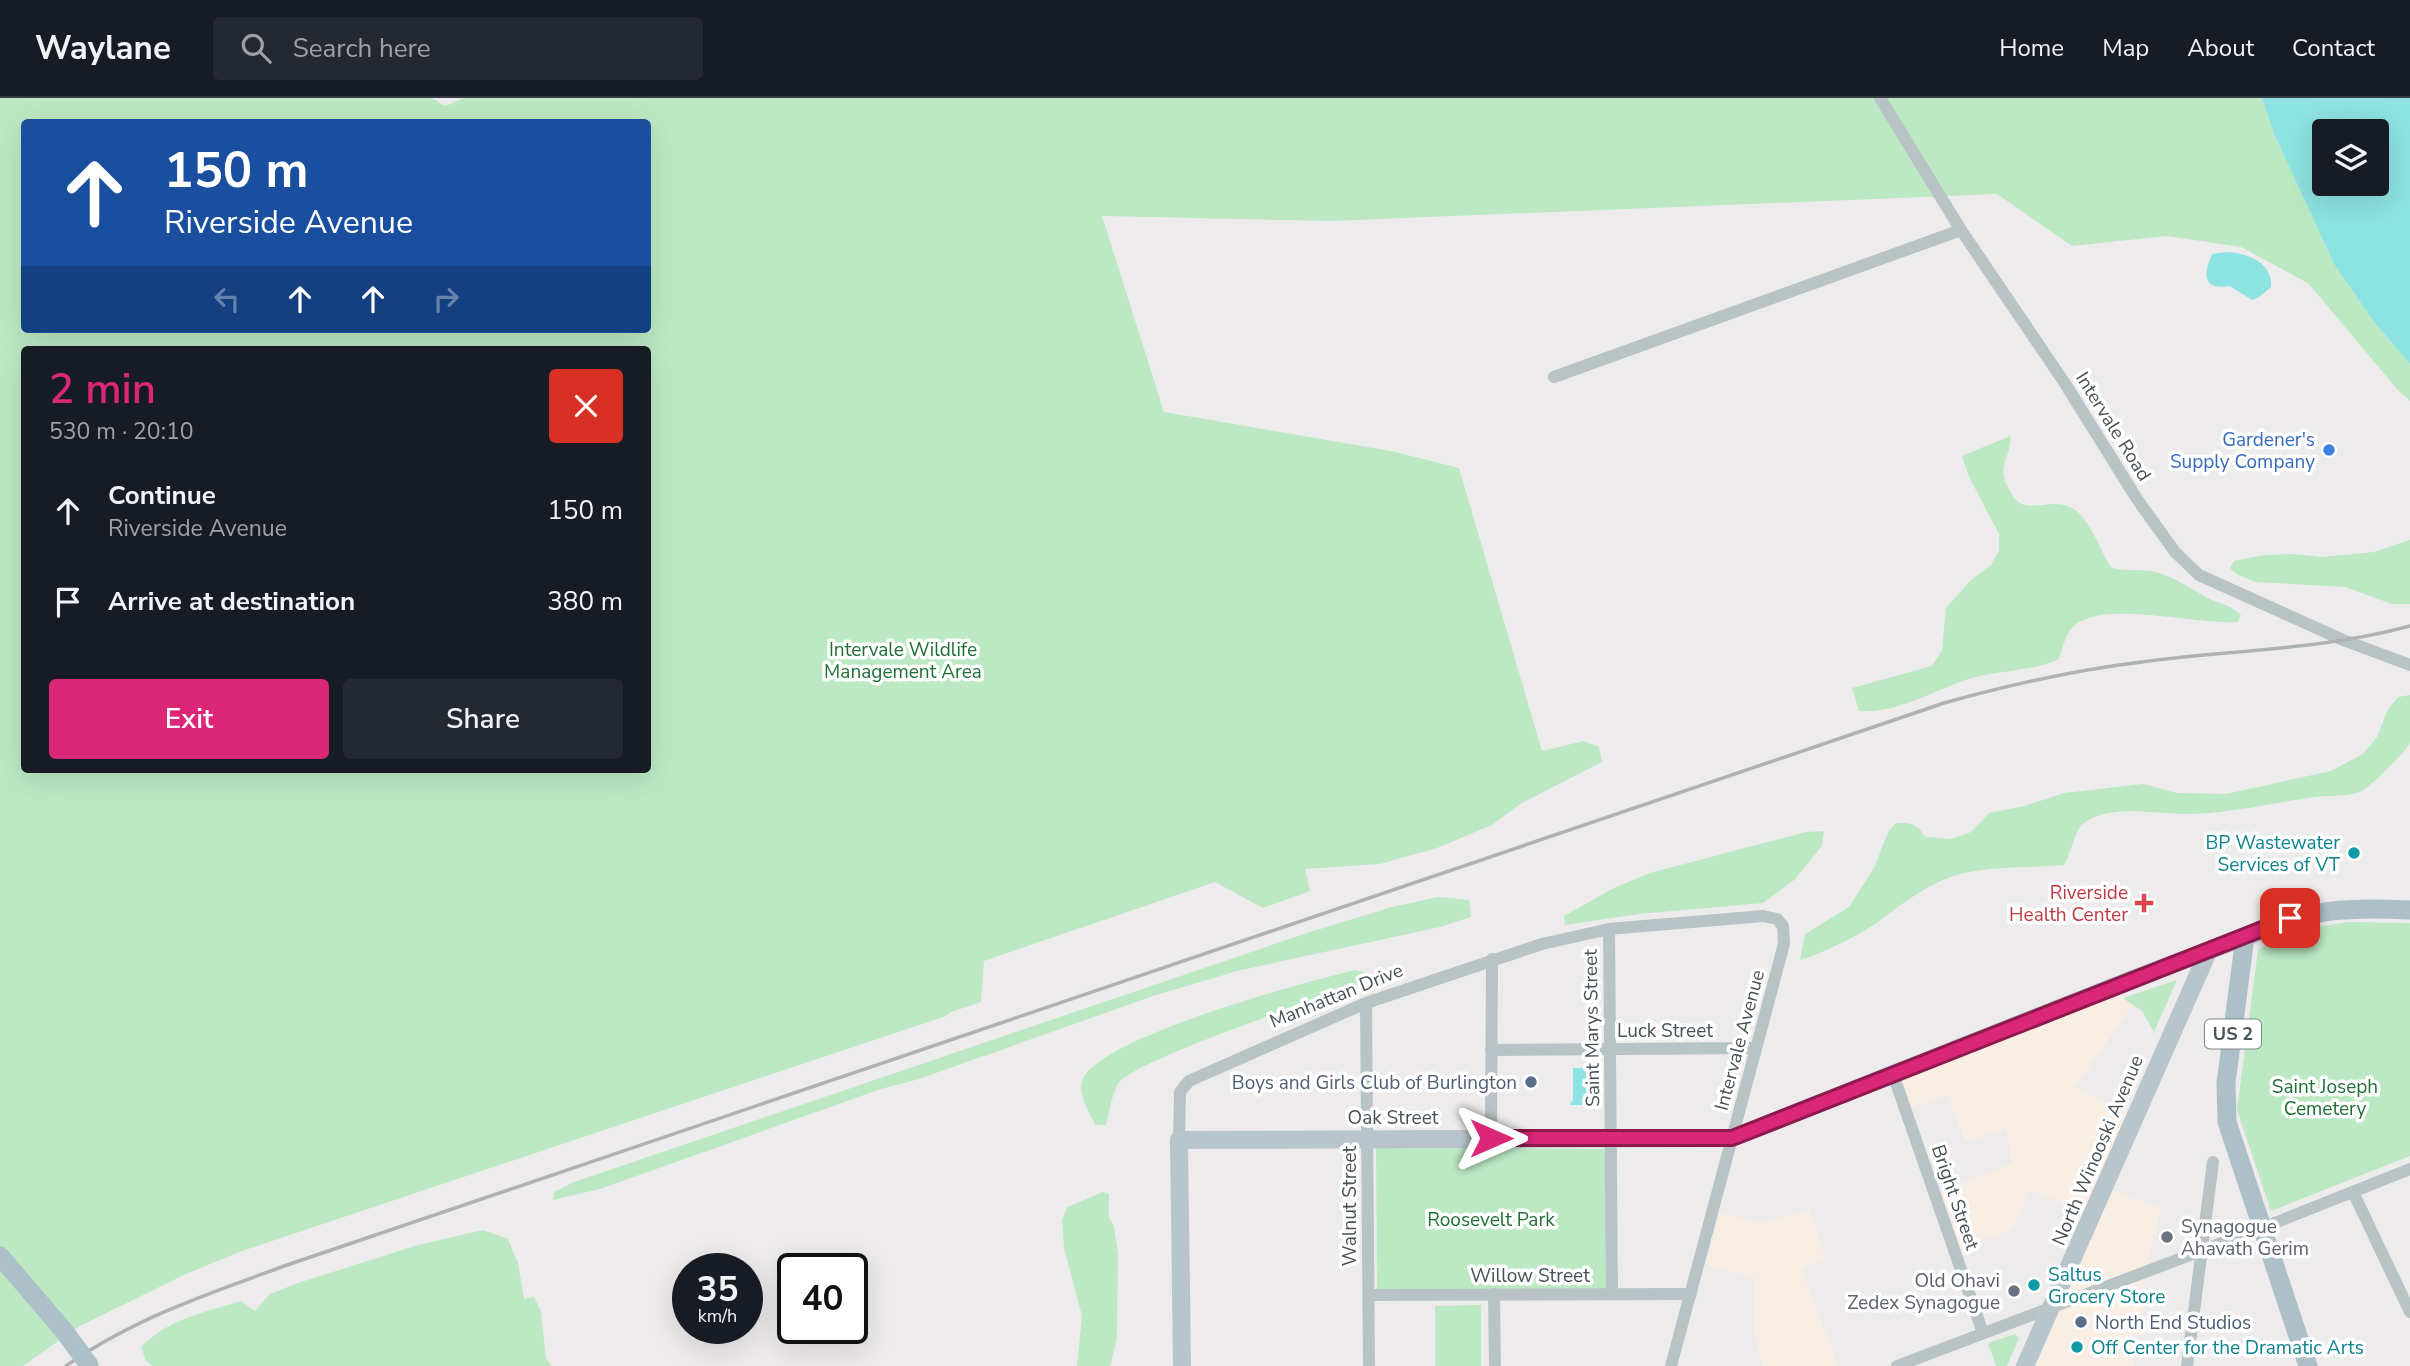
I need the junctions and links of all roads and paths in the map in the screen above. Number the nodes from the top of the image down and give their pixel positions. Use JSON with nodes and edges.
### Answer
{"nodes":[{"id":1,"x":1880,"y":98,"type":"edge"},
{"id":2,"x":1961,"y":230,"type":"junction"},
{"id":3,"x":1554,"y":377,"type":"dead end"},
{"id":4,"x":2410,"y":666,"type":"edge"},
{"id":5,"x":2410,"y":910,"type":"edge"},
{"id":6,"x":1783,"y":926,"type":"joint"},
{"id":7,"x":1609,"y":929,"type":"junction"},
{"id":8,"x":2245,"y":937,"type":"junction"},
{"id":9,"x":2208,"y":952,"type":"junction"},
{"id":10,"x":1492,"y":960,"type":"junction"},
{"id":11,"x":1366,"y":1003,"type":"junction"},
{"id":12,"x":1756,"y":1048,"type":"junction"},
{"id":13,"x":1611,"y":1049,"type":"junction"},
{"id":14,"x":1491,"y":1050,"type":"junction"},
{"id":15,"x":1893,"y":1074,"type":"junction"},
{"id":16,"x":1368,"y":1138,"type":"junction"},
{"id":17,"x":1491,"y":1138,"type":"junction"},
{"id":18,"x":1611,"y":1138,"type":"junction"},
{"id":19,"x":1732,"y":1138,"type":"junction"},
{"id":20,"x":1179,"y":1140,"type":"junction"},
{"id":21,"x":2214,"y":1162,"type":"dead end"},
{"id":22,"x":2410,"y":1169,"type":"edge"},
{"id":23,"x":2353,"y":1192,"type":"junction"},
{"id":24,"x":2262,"y":1228,"type":"junction"},
{"id":25,"x":2202,"y":1251,"type":"junction"},
{"id":26,"x":0,"y":1256,"type":"edge"},
{"id":27,"x":1494,"y":1294,"type":"junction"},
{"id":28,"x":1612,"y":1294,"type":"junction"},
{"id":29,"x":1691,"y":1294,"type":"junction"},
{"id":30,"x":1368,"y":1295,"type":"junction"},
{"id":31,"x":2051,"y":1308,"type":"junction"},
{"id":32,"x":2410,"y":1312,"type":"edge"},
{"id":33,"x":1983,"y":1333,"type":"junction"},
{"id":34,"x":90,"y":1365,"type":"edge"},
{"id":35,"x":1182,"y":1366,"type":"edge"},
{"id":36,"x":1369,"y":1366,"type":"edge"},
{"id":37,"x":1495,"y":1366,"type":"edge"},
{"id":38,"x":1671,"y":1366,"type":"edge"},
{"id":39,"x":1898,"y":1366,"type":"edge"},
{"id":40,"x":2025,"y":1366,"type":"edge"},
{"id":41,"x":2187,"y":1366,"type":"edge"},
{"id":42,"x":2308,"y":1366,"type":"edge"}],
"edges":[{"from":1,"to":2,"type":"street","name":"Intervale Road"},
{"from":2,"to":3,"type":"street"},
{"from":2,"to":4,"type":"street","name":"Intervale Road"},
{"from":5,"to":8,"type":"main road"},
{"from":6,"to":7,"type":"street","name":"Manhattan Drive"},
{"from":6,"to":12,"type":"street","name":"Intervale Avenue"},
{"from":7,"to":10,"type":"street","name":"Manhattan Drive"},
{"from":7,"to":13,"type":"street","name":"Saint Marys Street"},
{"from":8,"to":9,"type":"street"},
{"from":8,"to":24,"type":"main road","number":"US 2"},
{"from":9,"to":15,"type":"street"},
{"from":9,"to":31,"type":"street","name":"North Winooski Avenue"},
{"from":10,"to":11,"type":"street","name":"Manhattan Drive"},
{"from":10,"to":14,"type":"street"},
{"from":11,"to":16,"type":"street","name":"Walnut Street"},
{"from":11,"to":20,"type":"street","name":"Manhattan Drive"},
{"from":12,"to":13,"type":"street","name":"Luck Street"},
{"from":12,"to":19,"type":"street","name":"Intervale Avenue"},
{"from":13,"to":14,"type":"street","name":"Luck Street"},
{"from":13,"to":18,"type":"street","name":"Saint Marys Street"},
{"from":14,"to":17,"type":"street"},
{"from":15,"to":19,"type":"street"},
{"from":15,"to":33,"type":"street","name":"Bright Street"},
{"from":16,"to":17,"type":"street","name":"Oak Street"},
{"from":16,"to":20,"type":"street","name":"Oak Street"},
{"from":16,"to":30,"type":"street","name":"Walnut Street"},
{"from":17,"to":18,"type":"street","name":"Oak Street"},
{"from":18,"to":19,"type":"street","name":"Oak Street"},
{"from":18,"to":28,"type":"street","name":"Saint Marys Street"},
{"from":19,"to":29,"type":"street","name":"Intervale Avenue"},
{"from":20,"to":35,"type":"street","name":"Manhattan Drive"},
{"from":21,"to":25,"type":"street"},
{"from":22,"to":23,"type":"street"},
{"from":23,"to":24,"type":"street"},
{"from":23,"to":32,"type":"street"},
{"from":24,"to":25,"type":"street"},
{"from":24,"to":42,"type":"main road","number":"US 2"},
{"from":25,"to":31,"type":"street"},
{"from":25,"to":41,"type":"street"},
{"from":26,"to":34,"type":"main road","bridge":true},
{"from":27,"to":28,"type":"street","name":"Willow Street"},
{"from":27,"to":30,"type":"street","name":"Willow Street"},
{"from":27,"to":37,"type":"street"},
{"from":28,"to":29,"type":"street","name":"Willow Street"},
{"from":29,"to":38,"type":"street","name":"Intervale Avenue"},
{"from":30,"to":36,"type":"street","name":"Walnut Street"},
{"from":31,"to":33,"type":"street"},
{"from":31,"to":40,"type":"street","name":"North Winooski Avenue"},
{"from":33,"to":39,"type":"street"}]}
